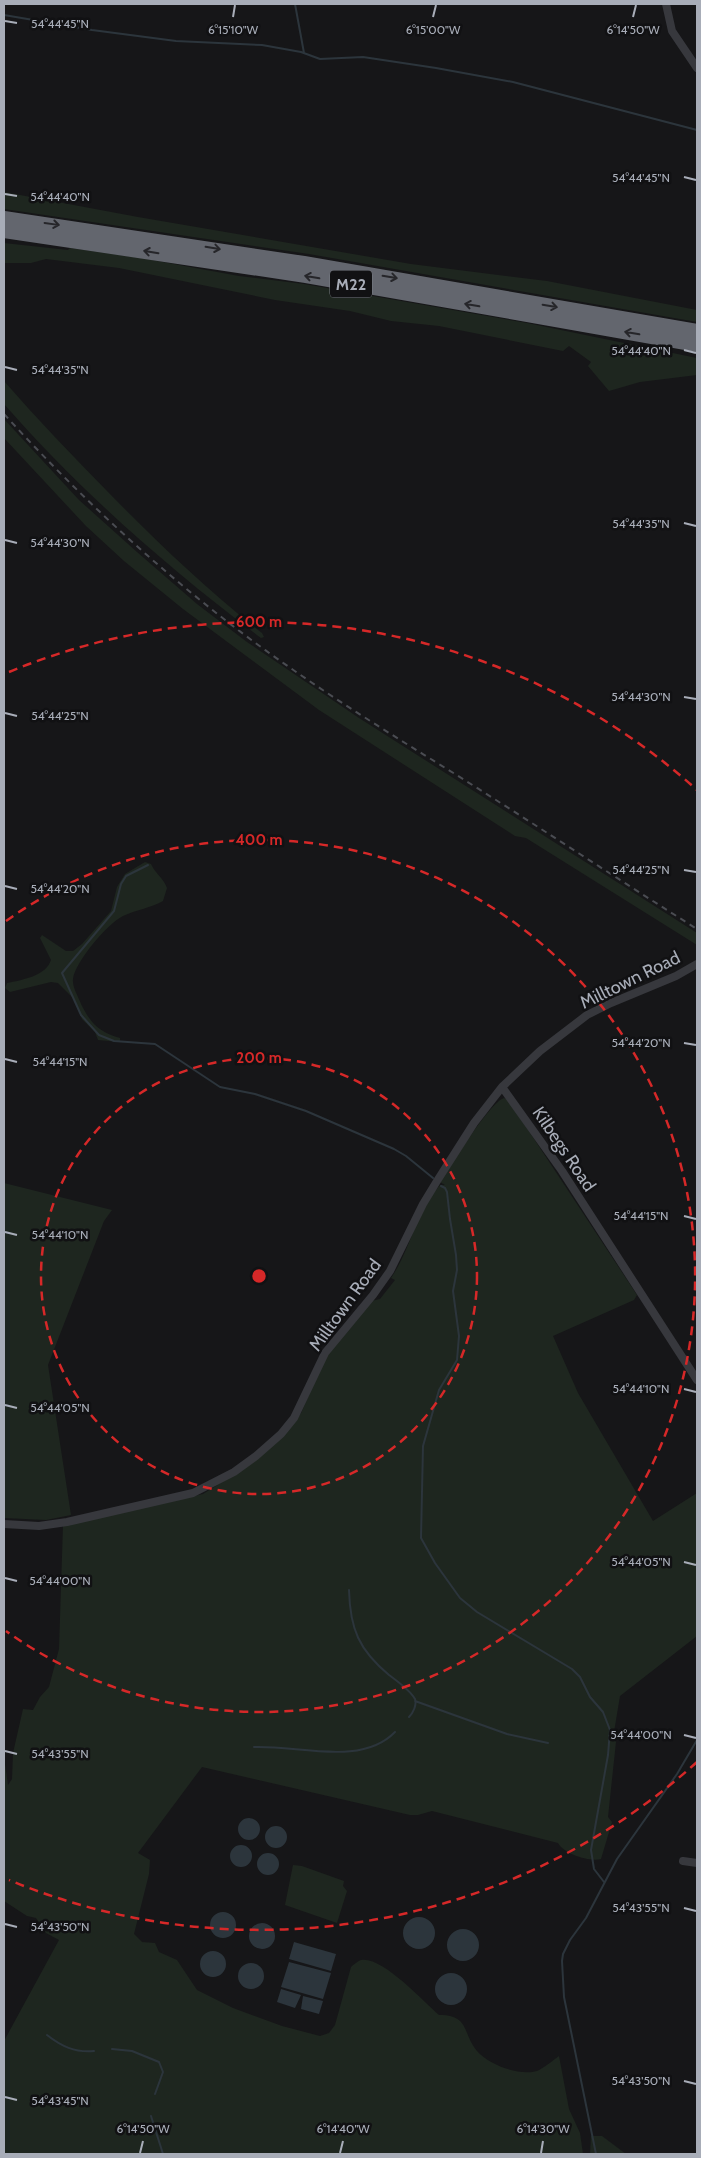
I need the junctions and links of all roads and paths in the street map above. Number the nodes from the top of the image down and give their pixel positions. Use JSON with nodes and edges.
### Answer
{"nodes":[{"id":1,"x":666,"y":4,"type":"edge"},
{"id":2,"x":697,"y":68,"type":"edge"},
{"id":3,"x":4,"y":218,"type":"edge"},
{"id":4,"x":4,"y":231,"type":"edge"},
{"id":5,"x":697,"y":331,"type":"edge"},
{"id":6,"x":697,"y":344,"type":"edge"},
{"id":7,"x":697,"y":964,"type":"edge"},
{"id":8,"x":502,"y":1087,"type":"junction"},
{"id":9,"x":697,"y":1380,"type":"edge"},
{"id":10,"x":4,"y":1524,"type":"edge"},
{"id":11,"x":683,"y":1862,"type":"dead end"},
{"id":12,"x":697,"y":1863,"type":"edge"}],
"edges":[{"from":1,"to":2,"type":"street"},
{"from":3,"to":5,"type":"highway","number":"M22","one_way":true},
{"from":6,"to":4,"type":"highway","number":"M22","one_way":true},
{"from":7,"to":8,"type":"street","name":"Milltown Road"},
{"from":8,"to":9,"type":"street","name":"Kilbegs Road"},
{"from":8,"to":10,"type":"street","name":"Milltown Road"},
{"from":11,"to":12,"type":"street"}]}
